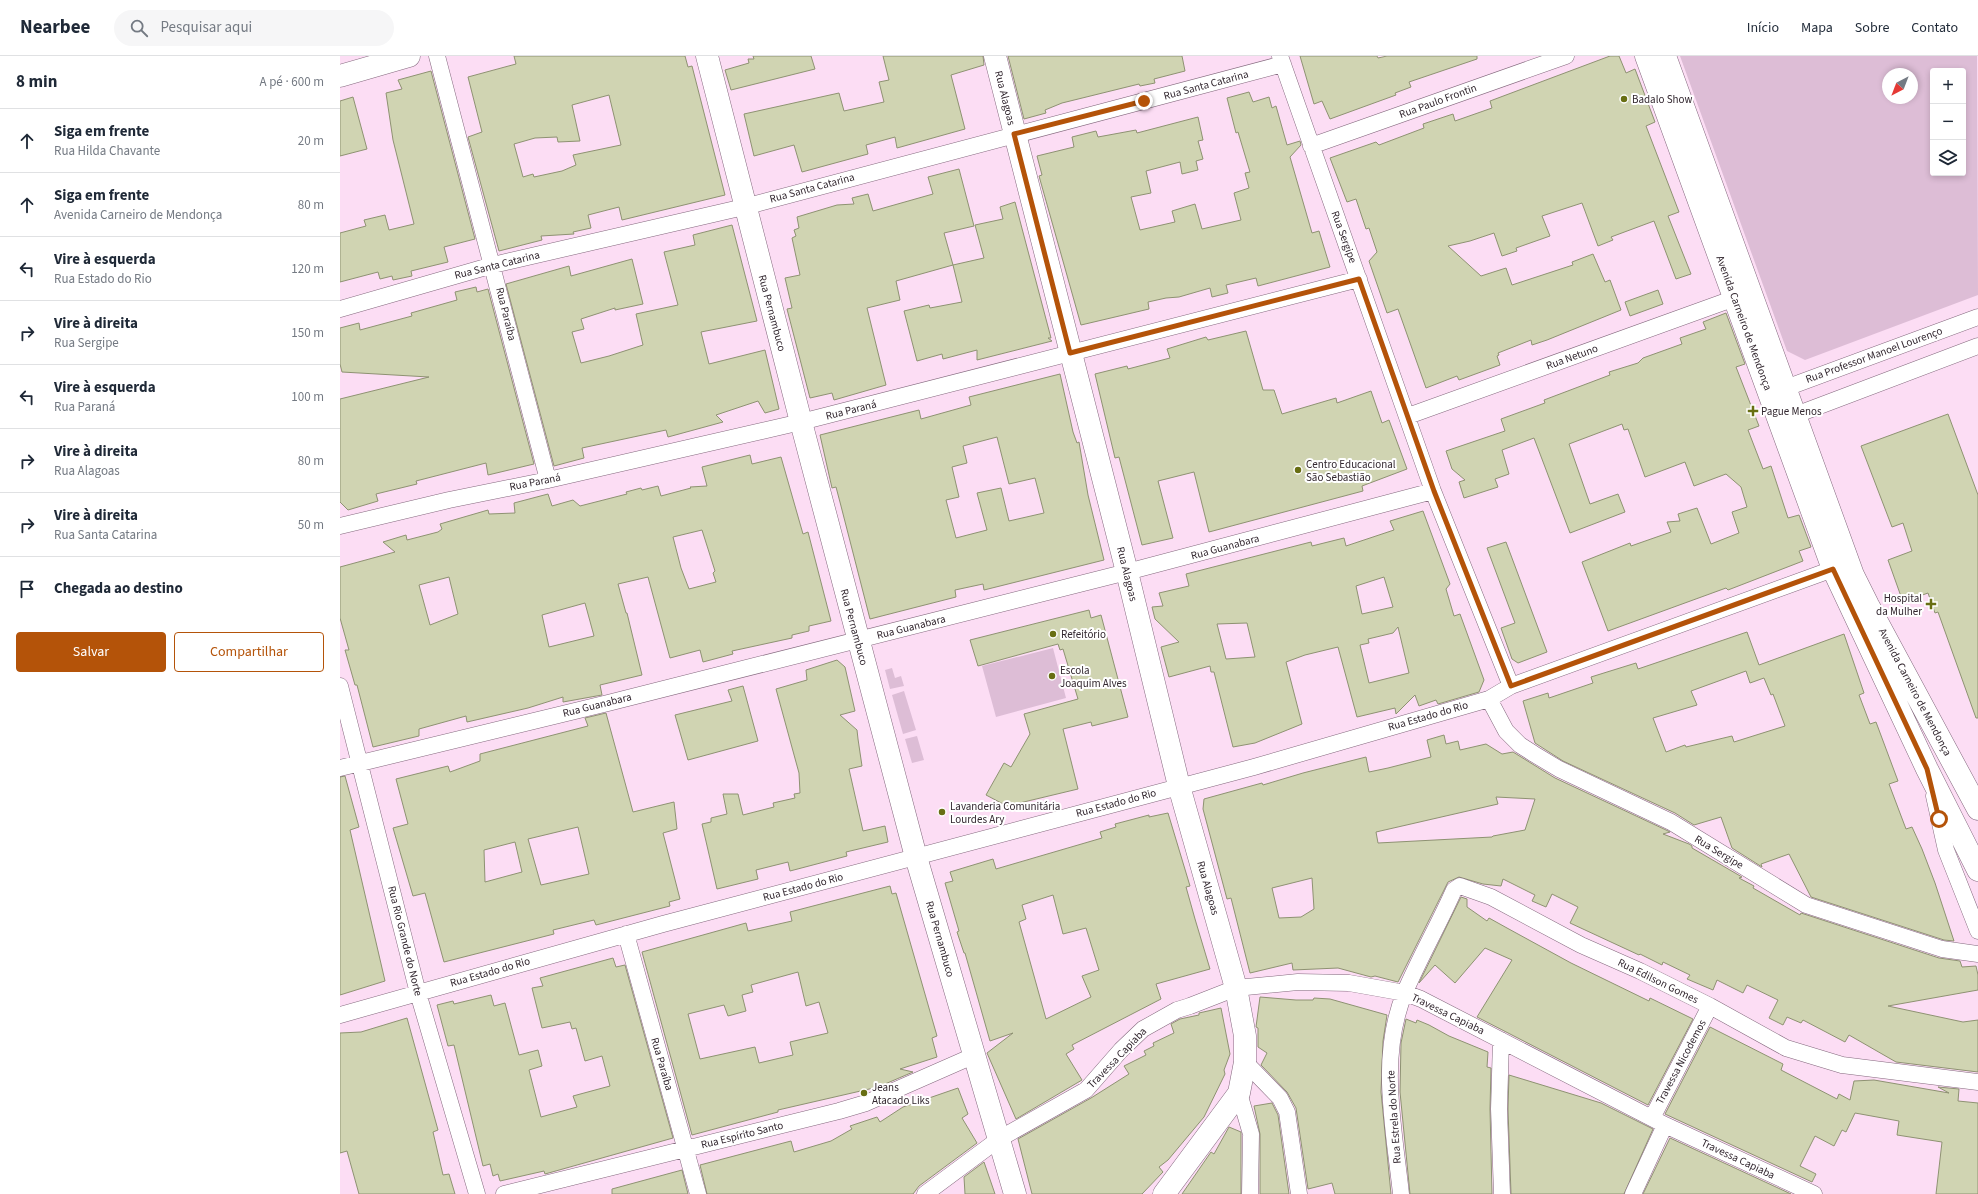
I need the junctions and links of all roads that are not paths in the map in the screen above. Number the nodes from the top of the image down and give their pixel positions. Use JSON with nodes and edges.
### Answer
{"nodes":[{"id":1,"x":409,"y":56,"type":"edge"},
{"id":2,"x":437,"y":56,"type":"edge"},
{"id":3,"x":707,"y":56,"type":"edge"},
{"id":4,"x":995,"y":56,"type":"edge"},
{"id":5,"x":1566,"y":56,"type":"edge"},
{"id":6,"x":1646,"y":56,"type":"edge"},
{"id":7,"x":1665,"y":56,"type":"edge"},
{"id":8,"x":1281,"y":60,"type":"edge"},
{"id":9,"x":340,"y":76,"type":"edge"},
{"id":10,"x":1014,"y":134,"type":"junction"},
{"id":11,"x":1311,"y":146,"type":"junction"},
{"id":12,"x":744,"y":207,"type":"junction"},
{"id":13,"x":493,"y":265,"type":"junction"},
{"id":14,"x":1359,"y":279,"type":"junction"},
{"id":15,"x":1735,"y":298,"type":"junction"},
{"id":16,"x":340,"y":309,"type":"edge"},
{"id":17,"x":1978,"y":317,"type":"edge"},
{"id":18,"x":1978,"y":346,"type":"edge"},
{"id":19,"x":1070,"y":353,"type":"junction"},
{"id":20,"x":1778,"y":391,"type":"junction"},
{"id":21,"x":1408,"y":416,"type":"junction"},
{"id":22,"x":1787,"y":418,"type":"junction"},
{"id":23,"x":801,"y":422,"type":"junction"},
{"id":24,"x":548,"y":480,"type":"junction"},
{"id":25,"x":1434,"y":491,"type":"junction"},
{"id":26,"x":340,"y":526,"type":"edge"},
{"id":27,"x":1833,"y":569,"type":"junction"},
{"id":28,"x":1127,"y":572,"type":"junction"},
{"id":29,"x":858,"y":640,"type":"junction"},
{"id":30,"x":340,"y":686,"type":"edge"},
{"id":31,"x":1511,"y":686,"type":"junction"},
{"id":32,"x":1489,"y":698,"type":"junction"},
{"id":33,"x":360,"y":762,"type":"junction"},
{"id":34,"x":340,"y":768,"type":"edge"},
{"id":35,"x":1927,"y":769,"type":"junction"},
{"id":36,"x":1179,"y":786,"type":"junction"},
{"id":37,"x":1978,"y":809,"type":"edge"},
{"id":38,"x":916,"y":857,"type":"junction"},
{"id":39,"x":1978,"y":870,"type":"edge"},
{"id":40,"x":1978,"y":931,"type":"edge"},
{"id":41,"x":626,"y":934,"type":"junction"},
{"id":42,"x":1978,"y":954,"type":"edge"},
{"id":43,"x":1236,"y":988,"type":"junction"},
{"id":44,"x":418,"y":993,"type":"junction"},
{"id":45,"x":1404,"y":993,"type":"junction"},
{"id":46,"x":1710,"y":1006,"type":"junction"},
{"id":47,"x":340,"y":1015,"type":"edge"},
{"id":48,"x":1501,"y":1040,"type":"junction"},
{"id":49,"x":973,"y":1056,"type":"junction"},
{"id":50,"x":1246,"y":1062,"type":"junction"},
{"id":51,"x":1978,"y":1082,"type":"edge"},
{"id":52,"x":1239,"y":1093,"type":"junction"},
{"id":53,"x":1658,"y":1122,"type":"junction"},
{"id":54,"x":999,"y":1139,"type":"junction"},
{"id":55,"x":686,"y":1149,"type":"junction"},
{"id":56,"x":477,"y":1194,"type":"edge"},
{"id":57,"x":504,"y":1194,"type":"edge"},
{"id":58,"x":698,"y":1194,"type":"edge"},
{"id":59,"x":925,"y":1194,"type":"edge"},
{"id":60,"x":1015,"y":1194,"type":"edge"},
{"id":61,"x":1164,"y":1194,"type":"edge"},
{"id":62,"x":1250,"y":1194,"type":"edge"},
{"id":63,"x":1299,"y":1194,"type":"edge"},
{"id":64,"x":1400,"y":1194,"type":"edge"},
{"id":65,"x":1502,"y":1194,"type":"edge"},
{"id":66,"x":1633,"y":1194,"type":"edge"},
{"id":67,"x":1814,"y":1194,"type":"edge"}],
"edges":[{"from":1,"to":9,"type":"street"},
{"from":2,"to":13,"type":"street","name":"Rua Paraíba"},
{"from":3,"to":12,"type":"street","name":"Rua Pernambuco"},
{"from":4,"to":10,"type":"street","name":"Rua Alagoas"},
{"from":5,"to":11,"type":"street","name":"Rua Paulo Frontin"},
{"from":6,"to":15,"type":"street","name":"Avenida Carneiro de Mendonça"},
{"from":7,"to":20,"type":"street","name":"Avenida Carneiro de Mendonça"},
{"from":8,"to":10,"type":"street","name":"Rua Santa Catarina"},
{"from":8,"to":11,"type":"street","name":"Rua Sergipe"},
{"from":10,"to":12,"type":"street","name":"Rua Santa Catarina"},
{"from":10,"to":19,"type":"street","name":"Rua Alagoas"},
{"from":11,"to":14,"type":"street","name":"Rua Sergipe"},
{"from":12,"to":13,"type":"street","name":"Rua Santa Catarina"},
{"from":12,"to":23,"type":"street","name":"Rua Pernambuco"},
{"from":13,"to":16,"type":"street","name":"Rua Santa Catarina"},
{"from":13,"to":24,"type":"street","name":"Rua Paraíba"},
{"from":14,"to":19,"type":"street","name":"Rua Paraná"},
{"from":14,"to":21,"type":"street","name":"Rua Sergipe"},
{"from":15,"to":20,"type":"street","name":"Avenida Carneiro de Mendonça"},
{"from":15,"to":21,"type":"street","name":"Rua Netuno"},
{"from":17,"to":20,"type":"street","name":"Rua Professor Manoel Lourenço"},
{"from":18,"to":22,"type":"street"},
{"from":19,"to":23,"type":"street","name":"Rua Paraná"},
{"from":19,"to":28,"type":"street","name":"Rua Alagoas"},
{"from":20,"to":22,"type":"street","name":"Avenida Carneiro de Mendonça"},
{"from":21,"to":25,"type":"street","name":"Rua Sergipe"},
{"from":22,"to":27,"type":"street","name":"Avenida Carneiro de Mendonça"},
{"from":22,"to":37,"type":"street","name":"Avenida Carneiro de Mendonça"},
{"from":23,"to":24,"type":"street","name":"Rua Paraná"},
{"from":23,"to":29,"type":"street","name":"Rua Pernambuco"},
{"from":24,"to":26,"type":"street","name":"Rua Paraná"},
{"from":25,"to":28,"type":"street","name":"Rua Guanabara"},
{"from":25,"to":31,"type":"street","name":"Rua Sergipe"},
{"from":27,"to":31,"type":"street","name":"Rua Estado do Rio"},
{"from":27,"to":35,"type":"street","name":"Avenida Carneiro de Mendonça"},
{"from":28,"to":29,"type":"street","name":"Rua Guanabara"},
{"from":28,"to":36,"type":"street","name":"Rua Alagoas"},
{"from":29,"to":33,"type":"street","name":"Rua Guanabara"},
{"from":29,"to":38,"type":"street","name":"Rua Pernambuco"},
{"from":30,"to":33,"type":"street","name":"Rua Rio Grande do Norte"},
{"from":31,"to":32,"type":"street","name":"Rua Estado do Rio"},
{"from":32,"to":36,"type":"street","name":"Rua Estado do Rio"},
{"from":32,"to":42,"type":"street","name":"Rua Sergipe"},
{"from":33,"to":34,"type":"street","name":"Rua Guanabara"},
{"from":33,"to":44,"type":"street","name":"Rua Rio Grande do Norte"},
{"from":35,"to":39,"type":"street","name":"Avenida Carneiro de Mendonça"},
{"from":35,"to":40,"type":"street"},
{"from":36,"to":38,"type":"street","name":"Rua Estado do Rio"},
{"from":36,"to":43,"type":"street","name":"Rua Alagoas"},
{"from":38,"to":41,"type":"street","name":"Rua Estado do Rio"},
{"from":38,"to":49,"type":"street","name":"Rua Pernambuco"},
{"from":41,"to":44,"type":"street","name":"Rua Estado do Rio"},
{"from":41,"to":55,"type":"street","name":"Rua Paraíba"},
{"from":43,"to":45,"type":"street","name":"Travessa Capiaba"},
{"from":43,"to":50,"type":"street","name":"Rua Alagoas"},
{"from":43,"to":54,"type":"street","name":"Travessa Capiaba"},
{"from":44,"to":47,"type":"street","name":"Rua Estado do Rio"},
{"from":44,"to":56,"type":"street","name":"Rua Rio Grande do Norte"},
{"from":45,"to":46,"type":"street","name":"Rua Edilson Gomes"},
{"from":45,"to":48,"type":"street","name":"Travessa Capiaba"},
{"from":45,"to":64,"type":"street","name":"Rua Estrela do Norte"},
{"from":46,"to":51,"type":"street","name":"Rua Edilson Gomes"},
{"from":46,"to":53,"type":"street","name":"Travessa Nicodemos"},
{"from":48,"to":53,"type":"street","name":"Travessa Capiaba"},
{"from":48,"to":65,"type":"street"},
{"from":49,"to":54,"type":"street","name":"Rua Pernambuco"},
{"from":49,"to":55,"type":"street","name":"Rua Espírito Santo"},
{"from":50,"to":52,"type":"street","name":"Rua Alagoas"},
{"from":50,"to":63,"type":"street"},
{"from":52,"to":61,"type":"street","name":"Rua Alagoas"},
{"from":52,"to":62,"type":"street","name":"Rua Alagoas"},
{"from":53,"to":66,"type":"street","name":"Travessa Nicodemos"},
{"from":53,"to":67,"type":"street","name":"Travessa Capiaba"},
{"from":54,"to":59,"type":"street","name":"Travessa Capiaba"},
{"from":54,"to":60,"type":"street","name":"Rua Pernambuco"},
{"from":55,"to":57,"type":"street","name":"Rua Espírito Santo"},
{"from":55,"to":58,"type":"street","name":"Rua Paraíba"}]}
